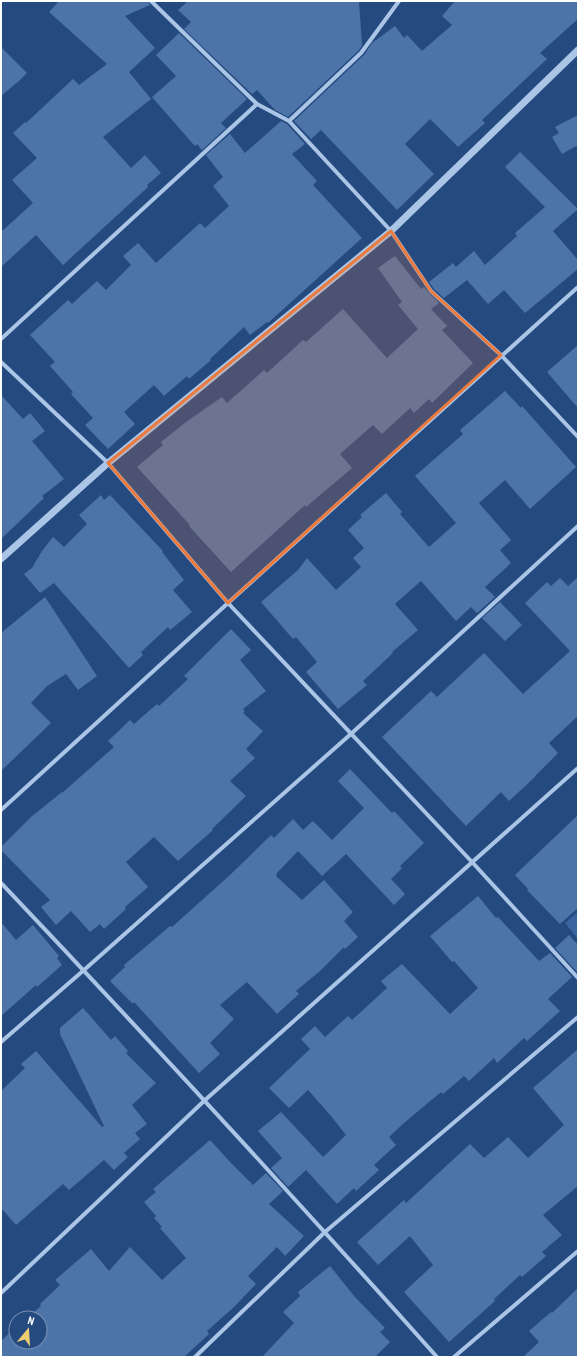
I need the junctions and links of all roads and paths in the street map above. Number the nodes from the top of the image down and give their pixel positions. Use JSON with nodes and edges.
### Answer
{"nodes":[{"id":1,"x":151,"y":1,"type":"edge"},
{"id":2,"x":398,"y":1,"type":"edge"},
{"id":3,"x":578,"y":50,"type":"edge"},
{"id":4,"x":257,"y":104,"type":"junction"},
{"id":5,"x":289,"y":121,"type":"junction"},
{"id":6,"x":391,"y":231,"type":"junction"},
{"id":7,"x":578,"y":287,"type":"edge"},
{"id":8,"x":1,"y":339,"type":"edge"},
{"id":9,"x":501,"y":356,"type":"junction"},
{"id":10,"x":1,"y":362,"type":"edge"},
{"id":11,"x":578,"y":437,"type":"edge"},
{"id":12,"x":108,"y":463,"type":"junction"},
{"id":13,"x":578,"y":526,"type":"edge"},
{"id":14,"x":1,"y":559,"type":"edge"},
{"id":15,"x":228,"y":603,"type":"junction"},
{"id":16,"x":352,"y":734,"type":"junction"},
{"id":17,"x":578,"y":768,"type":"edge"},
{"id":18,"x":1,"y":810,"type":"edge"},
{"id":19,"x":472,"y":862,"type":"junction"},
{"id":20,"x":1,"y":883,"type":"edge"},
{"id":21,"x":84,"y":970,"type":"junction"},
{"id":22,"x":578,"y":978,"type":"edge"},
{"id":23,"x":578,"y":1017,"type":"edge"},
{"id":24,"x":1,"y":1042,"type":"edge"},
{"id":25,"x":204,"y":1100,"type":"junction"},
{"id":26,"x":325,"y":1232,"type":"junction"},
{"id":27,"x":578,"y":1251,"type":"edge"},
{"id":28,"x":1,"y":1294,"type":"edge"},
{"id":29,"x":195,"y":1357,"type":"edge"},
{"id":30,"x":437,"y":1357,"type":"edge"},
{"id":31,"x":454,"y":1357,"type":"edge"}],
"edges":[{"from":1,"to":4,"type":"street"},
{"from":2,"to":5,"type":"street"},
{"from":3,"to":6,"type":"street"},
{"from":4,"to":5,"type":"street"},
{"from":4,"to":8,"type":"street"},
{"from":5,"to":6,"type":"street"},
{"from":6,"to":9,"type":"street"},
{"from":6,"to":12,"type":"street"},
{"from":7,"to":9,"type":"street"},
{"from":9,"to":11,"type":"street"},
{"from":9,"to":15,"type":"street"},
{"from":10,"to":12,"type":"street"},
{"from":12,"to":14,"type":"street"},
{"from":12,"to":15,"type":"street"},
{"from":13,"to":16,"type":"street"},
{"from":15,"to":16,"type":"street"},
{"from":15,"to":18,"type":"street"},
{"from":16,"to":19,"type":"street"},
{"from":16,"to":21,"type":"street"},
{"from":17,"to":19,"type":"street"},
{"from":19,"to":22,"type":"street"},
{"from":19,"to":25,"type":"street"},
{"from":20,"to":21,"type":"street"},
{"from":21,"to":24,"type":"street"},
{"from":21,"to":25,"type":"street"},
{"from":23,"to":26,"type":"street"},
{"from":25,"to":26,"type":"street"},
{"from":25,"to":28,"type":"street"},
{"from":26,"to":29,"type":"street"},
{"from":26,"to":30,"type":"street"},
{"from":27,"to":31,"type":"street"}]}
